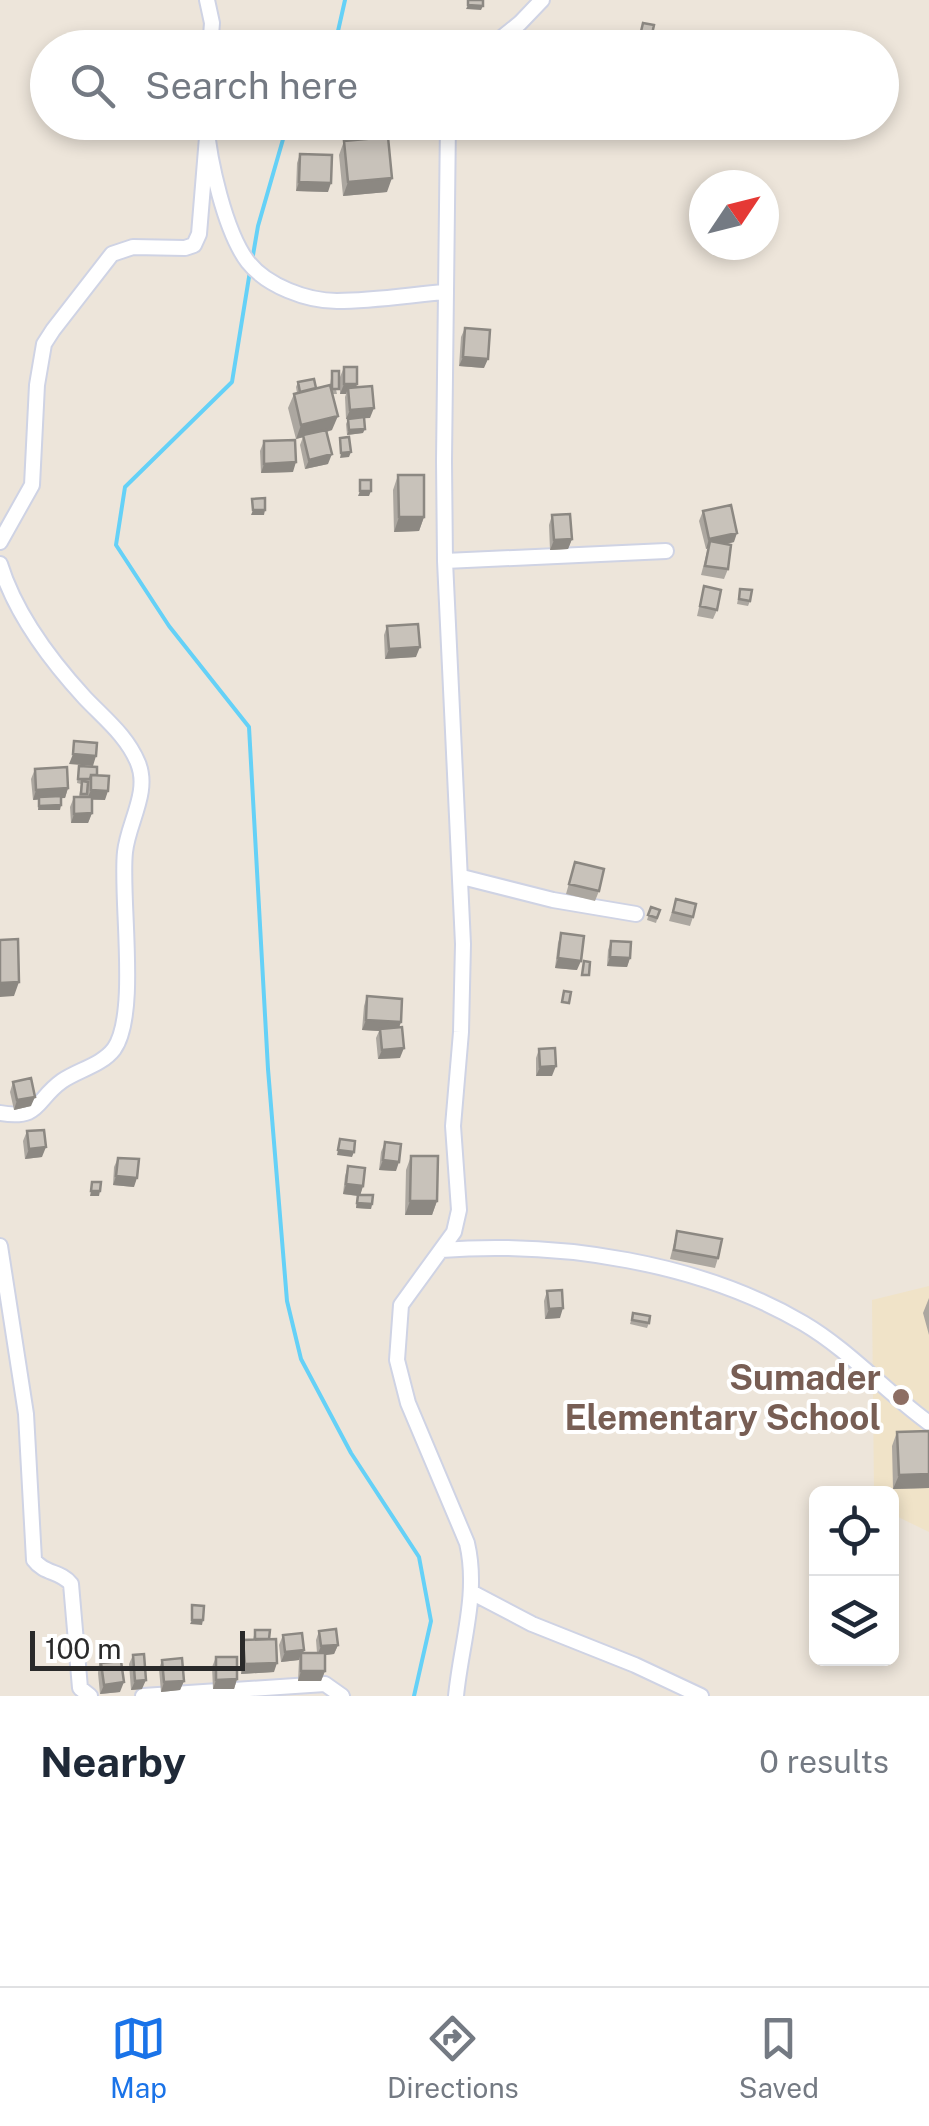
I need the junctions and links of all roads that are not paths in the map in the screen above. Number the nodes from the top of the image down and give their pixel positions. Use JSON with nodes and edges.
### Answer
{"nodes":[{"id":1,"x":207,"y":0,"type":"edge"},
{"id":2,"x":542,"y":0,"type":"edge"},
{"id":3,"x":211,"y":30,"type":"edge"},
{"id":4,"x":511,"y":30,"type":"edge"},
{"id":5,"x":205,"y":140,"type":"edge"},
{"id":6,"x":208,"y":140,"type":"edge"},
{"id":7,"x":448,"y":140,"type":"edge"},
{"id":8,"x":445,"y":292,"type":"junction"},
{"id":9,"x":0,"y":542,"type":"edge"},
{"id":10,"x":666,"y":551,"type":"dead end"},
{"id":11,"x":446,"y":561,"type":"junction"},
{"id":12,"x":0,"y":564,"type":"edge"},
{"id":13,"x":462,"y":877,"type":"junction"},
{"id":14,"x":636,"y":914,"type":"dead end"},
{"id":15,"x":0,"y":1112,"type":"edge"},
{"id":16,"x":0,"y":1246,"type":"edge"},
{"id":17,"x":441,"y":1250,"type":"junction"},
{"id":18,"x":929,"y":1423,"type":"edge"},
{"id":19,"x":473,"y":1593,"type":"junction"},
{"id":20,"x":90,"y":1696,"type":"edge"},
{"id":21,"x":143,"y":1696,"type":"edge"},
{"id":22,"x":342,"y":1696,"type":"edge"},
{"id":23,"x":456,"y":1696,"type":"edge"},
{"id":24,"x":701,"y":1696,"type":"edge"}],
"edges":[{"from":1,"to":3,"type":"street"},
{"from":2,"to":4,"type":"street"},
{"from":5,"to":9,"type":"street"},
{"from":6,"to":8,"type":"street"},
{"from":7,"to":8,"type":"street"},
{"from":8,"to":11,"type":"street"},
{"from":10,"to":11,"type":"street"},
{"from":11,"to":13,"type":"street"},
{"from":12,"to":15,"type":"street"},
{"from":13,"to":14,"type":"street"},
{"from":13,"to":17,"type":"street"},
{"from":16,"to":20,"type":"street"},
{"from":17,"to":18,"type":"street"},
{"from":17,"to":19,"type":"street"},
{"from":19,"to":23,"type":"street"},
{"from":19,"to":24,"type":"street"},
{"from":21,"to":22,"type":"street"}]}
